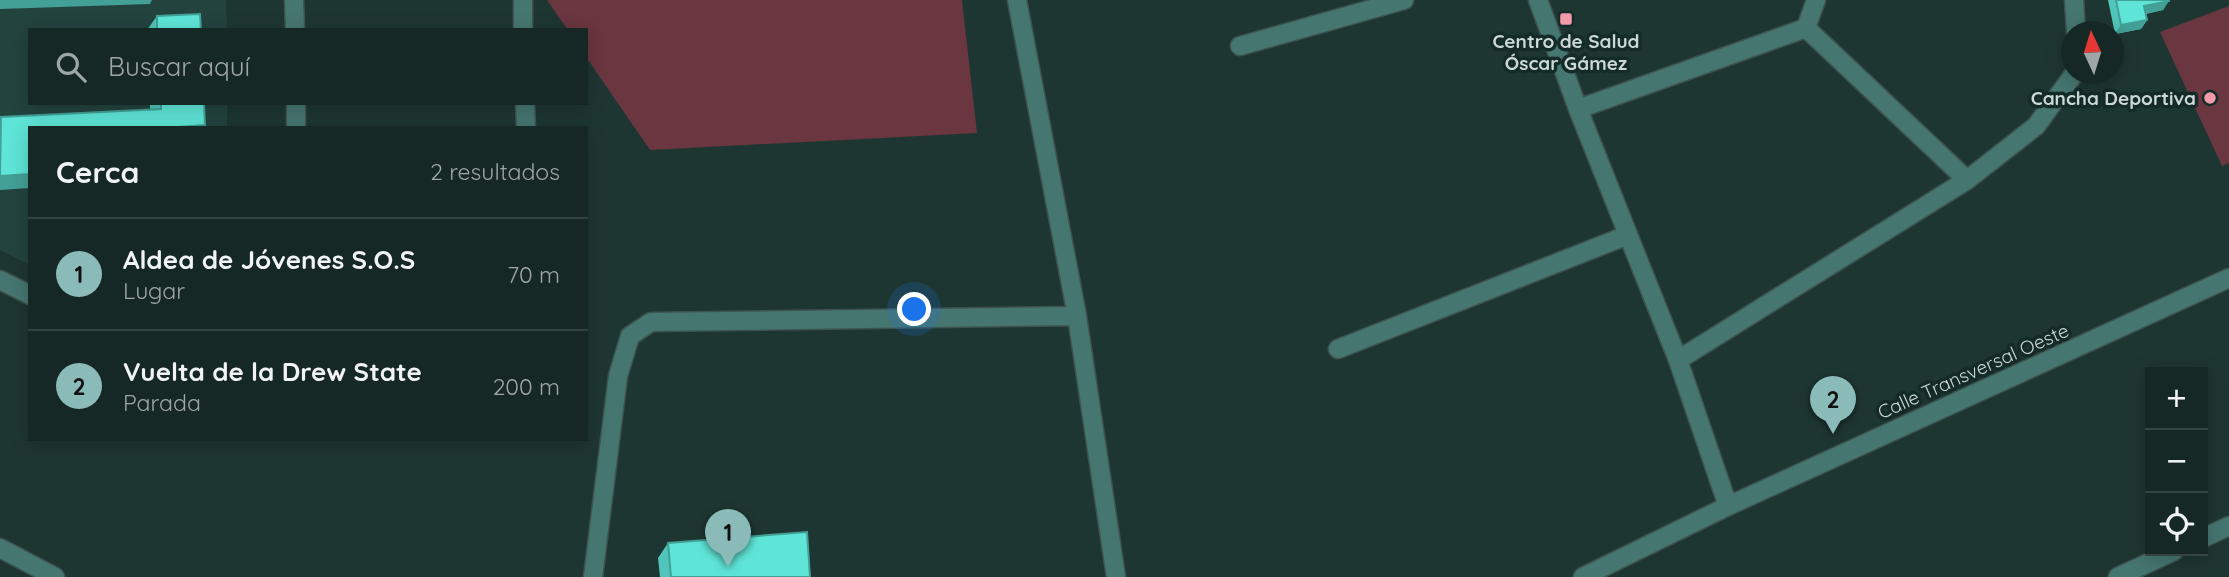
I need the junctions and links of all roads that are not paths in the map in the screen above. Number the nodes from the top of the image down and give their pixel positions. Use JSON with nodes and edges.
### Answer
{"nodes":[{"id":1,"x":294,"y":0,"type":"edge"},
{"id":2,"x":523,"y":0,"type":"edge"},
{"id":3,"x":1017,"y":0,"type":"edge"},
{"id":4,"x":1404,"y":0,"type":"edge"},
{"id":5,"x":1538,"y":0,"type":"edge"},
{"id":6,"x":1816,"y":0,"type":"edge"},
{"id":7,"x":2074,"y":0,"type":"edge"},
{"id":8,"x":2075,"y":21,"type":"edge"},
{"id":9,"x":295,"y":28,"type":"edge"},
{"id":10,"x":523,"y":28,"type":"edge"},
{"id":11,"x":1806,"y":28,"type":"junction"},
{"id":12,"x":1240,"y":46,"type":"dead end"},
{"id":13,"x":2067,"y":84,"type":"edge"},
{"id":14,"x":296,"y":105,"type":"edge"},
{"id":15,"x":525,"y":105,"type":"edge"},
{"id":16,"x":1578,"y":109,"type":"junction"},
{"id":17,"x":296,"y":126,"type":"edge"},
{"id":18,"x":526,"y":126,"type":"edge"},
{"id":19,"x":1966,"y":180,"type":"junction"},
{"id":20,"x":1628,"y":235,"type":"junction"},
{"id":21,"x":2229,"y":278,"type":"edge"},
{"id":22,"x":0,"y":280,"type":"edge"},
{"id":23,"x":28,"y":294,"type":"edge"},
{"id":24,"x":1077,"y":316,"type":"junction"},
{"id":25,"x":1338,"y":349,"type":"dead end"},
{"id":26,"x":1678,"y":360,"type":"junction"},
{"id":27,"x":1728,"y":506,"type":"junction"},
{"id":28,"x":2229,"y":526,"type":"edge"},
{"id":29,"x":2208,"y":536,"type":"edge"},
{"id":30,"x":0,"y":548,"type":"edge"},
{"id":31,"x":2168,"y":556,"type":"edge"},
{"id":32,"x":2153,"y":569,"type":"edge"},
{"id":33,"x":1614,"y":570,"type":"edge"},
{"id":34,"x":55,"y":577,"type":"edge"},
{"id":35,"x":593,"y":577,"type":"edge"},
{"id":36,"x":1116,"y":577,"type":"edge"},
{"id":37,"x":1583,"y":577,"type":"edge"},
{"id":38,"x":2118,"y":577,"type":"edge"}],
"edges":[{"from":1,"to":9,"type":"street"},
{"from":2,"to":10,"type":"street"},
{"from":3,"to":24,"type":"street"},
{"from":4,"to":12,"type":"street"},
{"from":5,"to":16,"type":"street"},
{"from":6,"to":11,"type":"street"},
{"from":7,"to":8,"type":"street"},
{"from":11,"to":16,"type":"street"},
{"from":11,"to":19,"type":"street"},
{"from":13,"to":19,"type":"street"},
{"from":14,"to":17,"type":"street"},
{"from":15,"to":18,"type":"street"},
{"from":16,"to":20,"type":"street"},
{"from":19,"to":26,"type":"street"},
{"from":20,"to":25,"type":"street"},
{"from":20,"to":26,"type":"street"},
{"from":21,"to":27,"type":"street","name":"Calle Transversal Oeste"},
{"from":22,"to":23,"type":"street"},
{"from":24,"to":35,"type":"street"},
{"from":24,"to":36,"type":"street"},
{"from":26,"to":27,"type":"street"},
{"from":27,"to":33,"type":"street","name":"Calle Transversal Oeste"},
{"from":28,"to":29,"type":"street"},
{"from":30,"to":34,"type":"street"},
{"from":31,"to":32,"type":"street"},
{"from":32,"to":38,"type":"street"},
{"from":33,"to":37,"type":"street","name":"Calle Transversal Oeste"}]}
